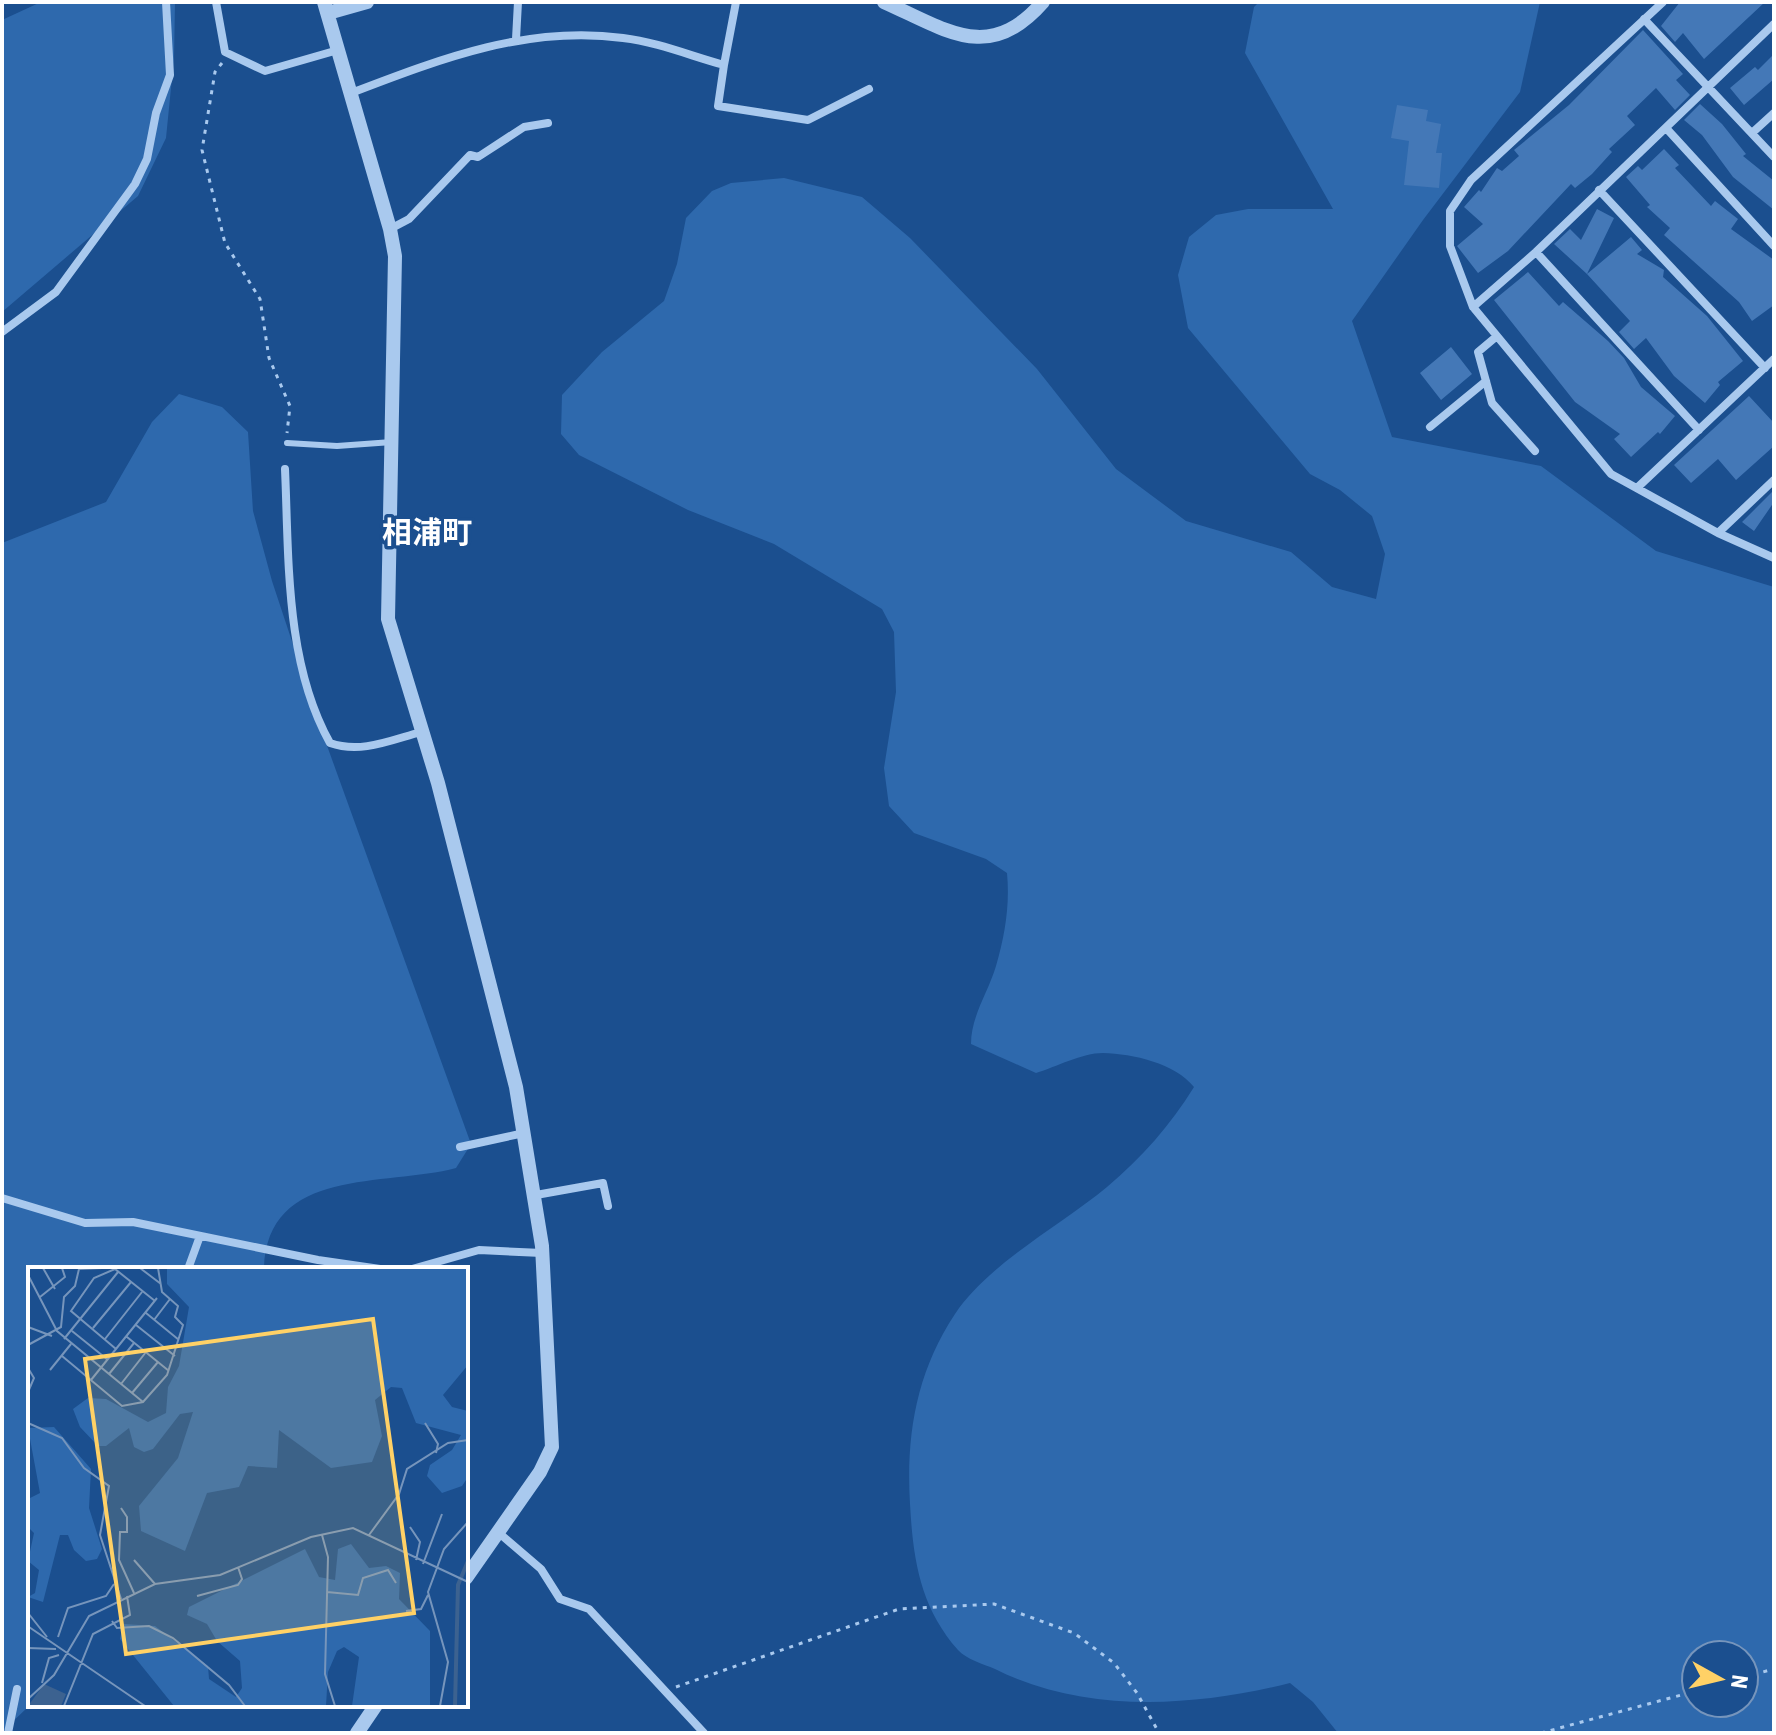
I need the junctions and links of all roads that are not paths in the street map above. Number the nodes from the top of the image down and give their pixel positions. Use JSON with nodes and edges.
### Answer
{"nodes":[{"id":1,"x":166,"y":2,"type":"edge"},
{"id":2,"x":216,"y":2,"type":"edge"},
{"id":3,"x":367,"y":2,"type":"edge"},
{"id":4,"x":518,"y":2,"type":"edge"},
{"id":5,"x":736,"y":2,"type":"edge"},
{"id":6,"x":884,"y":2,"type":"edge"},
{"id":7,"x":1043,"y":2,"type":"edge"},
{"id":8,"x":1663,"y":2,"type":"edge"},
{"id":9,"x":326,"y":8,"type":"edge"},
{"id":10,"x":1644,"y":19,"type":"junction"},
{"id":11,"x":1774,"y":24,"type":"edge"},
{"id":12,"x":516,"y":39,"type":"junction"},
{"id":13,"x":339,"y":49,"type":"junction"},
{"id":14,"x":724,"y":65,"type":"junction"},
{"id":15,"x":1707,"y":86,"type":"junction"},
{"id":16,"x":869,"y":89,"type":"dead end"},
{"id":17,"x":351,"y":93,"type":"junction"},
{"id":18,"x":1774,"y":113,"type":"edge"},
{"id":19,"x":548,"y":123,"type":"dead end"},
{"id":20,"x":1666,"y":128,"type":"junction"},
{"id":21,"x":1752,"y":133,"type":"junction"},
{"id":22,"x":1774,"y":157,"type":"edge"},
{"id":23,"x":1599,"y":190,"type":"junction"},
{"id":24,"x":390,"y":229,"type":"junction"},
{"id":25,"x":1774,"y":246,"type":"edge"},
{"id":26,"x":1536,"y":252,"type":"junction"},
{"id":27,"x":1473,"y":307,"type":"junction"},
{"id":28,"x":2,"y":332,"type":"edge"},
{"id":29,"x":1497,"y":336,"type":"junction"},
{"id":30,"x":1774,"y":359,"type":"edge"},
{"id":31,"x":1765,"y":368,"type":"junction"},
{"id":32,"x":1486,"y":381,"type":"junction"},
{"id":33,"x":1430,"y":427,"type":"dead end"},
{"id":34,"x":1699,"y":430,"type":"junction"},
{"id":35,"x":392,"y":442,"type":"junction"},
{"id":36,"x":287,"y":443,"type":"road end"},
{"id":37,"x":1535,"y":451,"type":"dead end"},
{"id":38,"x":285,"y":469,"type":"dead end"},
{"id":39,"x":1774,"y":480,"type":"edge"},
{"id":40,"x":1638,"y":487,"type":"junction"},
{"id":41,"x":1718,"y":533,"type":"junction"},
{"id":42,"x":1774,"y":558,"type":"edge"},
{"id":43,"x":421,"y":732,"type":"junction"},
{"id":44,"x":525,"y":1133,"type":"junction"},
{"id":45,"x":460,"y":1147,"type":"dead end"},
{"id":46,"x":536,"y":1195,"type":"junction"},
{"id":47,"x":2,"y":1198,"type":"edge"},
{"id":48,"x":608,"y":1206,"type":"dead end"},
{"id":49,"x":200,"y":1236,"type":"junction"},
{"id":50,"x":542,"y":1253,"type":"junction"},
{"id":51,"x":189,"y":1267,"type":"edge"},
{"id":52,"x":369,"y":1267,"type":"edge"},
{"id":53,"x":419,"y":1267,"type":"edge"},
{"id":54,"x":499,"y":1533,"type":"junction"},
{"id":55,"x":468,"y":1575,"type":"edge"},
{"id":56,"x":17,"y":1689,"type":"dead end"},
{"id":57,"x":375,"y":1707,"type":"edge"},
{"id":58,"x":8,"y":1733,"type":"edge"},
{"id":59,"x":357,"y":1733,"type":"edge"},
{"id":60,"x":704,"y":1733,"type":"edge"}],
"edges":[{"from":1,"to":28,"type":"street"},
{"from":2,"to":13,"type":"street"},
{"from":3,"to":9,"type":"street"},
{"from":4,"to":12,"type":"street"},
{"from":5,"to":14,"type":"street"},
{"from":6,"to":7,"type":"street"},
{"from":8,"to":10,"type":"street"},
{"from":9,"to":13,"type":"street"},
{"from":10,"to":15,"type":"street"},
{"from":10,"to":27,"type":"street"},
{"from":11,"to":15,"type":"street"},
{"from":12,"to":14,"type":"street"},
{"from":12,"to":17,"type":"street"},
{"from":13,"to":17,"type":"street"},
{"from":14,"to":16,"type":"street"},
{"from":15,"to":20,"type":"street"},
{"from":15,"to":21,"type":"street"},
{"from":17,"to":24,"type":"street"},
{"from":18,"to":21,"type":"street"},
{"from":19,"to":24,"type":"street"},
{"from":20,"to":23,"type":"street"},
{"from":20,"to":25,"type":"street"},
{"from":21,"to":22,"type":"street"},
{"from":23,"to":26,"type":"street"},
{"from":23,"to":31,"type":"street"},
{"from":24,"to":35,"type":"street"},
{"from":26,"to":27,"type":"street"},
{"from":26,"to":34,"type":"street"},
{"from":27,"to":29,"type":"street"},
{"from":29,"to":32,"type":"street"},
{"from":29,"to":40,"type":"street"},
{"from":30,"to":31,"type":"street"},
{"from":31,"to":34,"type":"street"},
{"from":32,"to":33,"type":"street"},
{"from":32,"to":37,"type":"street"},
{"from":34,"to":40,"type":"street"},
{"from":35,"to":36,"type":"lane"},
{"from":35,"to":43,"type":"street"},
{"from":38,"to":43,"type":"street"},
{"from":39,"to":41,"type":"street"},
{"from":40,"to":41,"type":"street"},
{"from":41,"to":42,"type":"street"},
{"from":43,"to":44,"type":"street"},
{"from":44,"to":45,"type":"street"},
{"from":44,"to":46,"type":"street"},
{"from":46,"to":48,"type":"street"},
{"from":46,"to":50,"type":"street"},
{"from":47,"to":49,"type":"street"},
{"from":49,"to":51,"type":"street"},
{"from":49,"to":52,"type":"street"},
{"from":50,"to":53,"type":"street"},
{"from":50,"to":54,"type":"street"},
{"from":54,"to":55,"type":"street"},
{"from":54,"to":60,"type":"street"},
{"from":56,"to":58,"type":"street"},
{"from":57,"to":59,"type":"street"}]}
